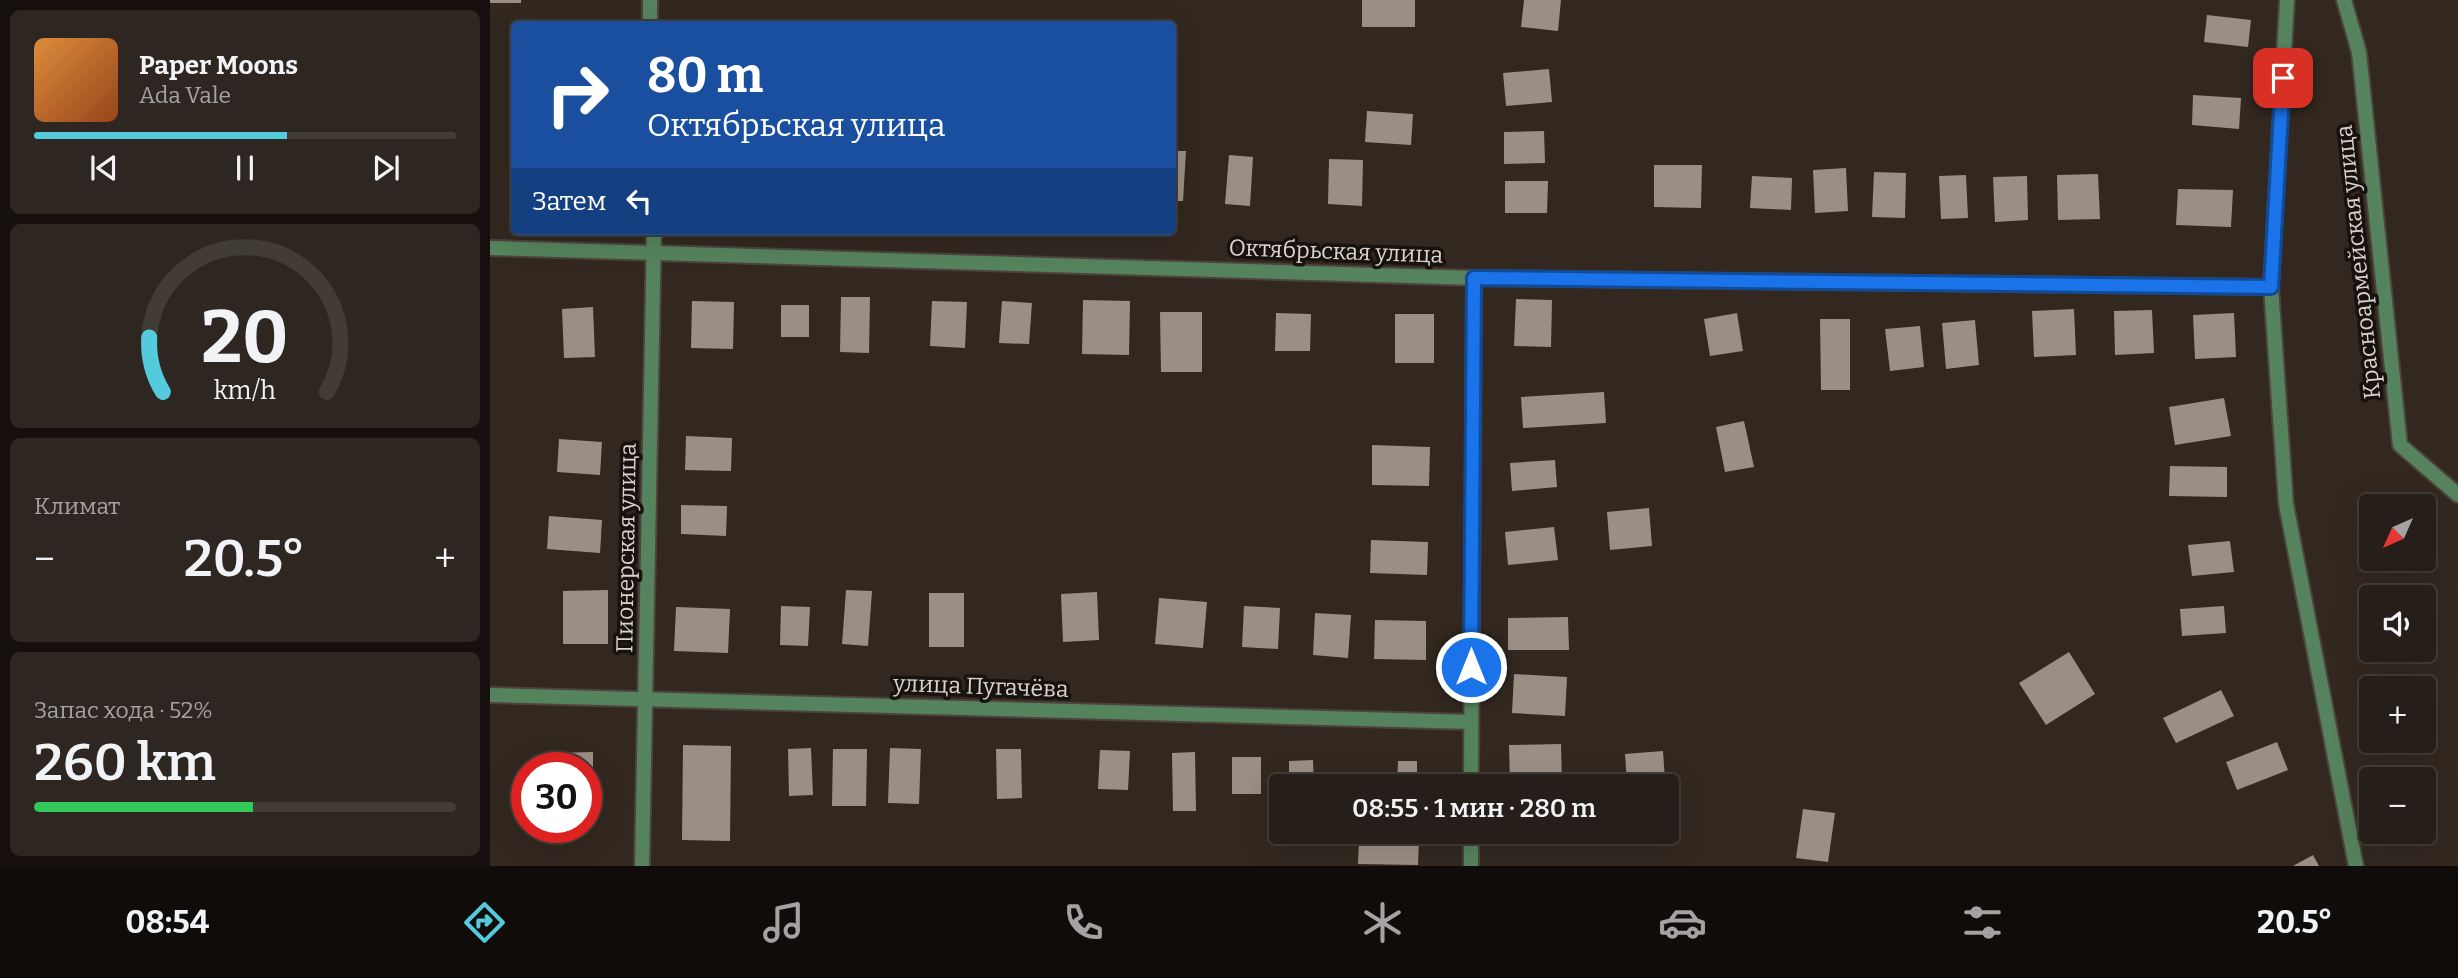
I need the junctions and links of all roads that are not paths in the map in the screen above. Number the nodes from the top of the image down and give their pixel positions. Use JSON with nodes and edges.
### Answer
{"nodes":[{"id":1,"x":650,"y":0,"type":"edge"},
{"id":2,"x":2287,"y":0,"type":"edge"},
{"id":3,"x":2344,"y":0,"type":"edge"},
{"id":4,"x":650,"y":21,"type":"edge"},
{"id":5,"x":654,"y":235,"type":"edge"},
{"id":6,"x":490,"y":248,"type":"edge"},
{"id":7,"x":654,"y":252,"type":"junction"},
{"id":8,"x":1474,"y":278,"type":"junction"},
{"id":9,"x":2271,"y":287,"type":"junction"},
{"id":10,"x":2458,"y":495,"type":"edge"},
{"id":11,"x":490,"y":695,"type":"edge"},
{"id":12,"x":645,"y":700,"type":"junction"},
{"id":13,"x":1471,"y":722,"type":"junction"},
{"id":14,"x":1471,"y":774,"type":"edge"},
{"id":15,"x":1471,"y":844,"type":"edge"},
{"id":16,"x":642,"y":866,"type":"edge"},
{"id":17,"x":1471,"y":866,"type":"edge"},
{"id":18,"x":2356,"y":866,"type":"edge"}],
"edges":[{"from":1,"to":4,"type":"street"},
{"from":2,"to":9,"type":"street"},
{"from":3,"to":10,"type":"street","name":"Красноармейская улица"},
{"from":5,"to":7,"type":"street","name":"Пионерская улица"},
{"from":6,"to":7,"type":"street","name":"Октябрьская улица"},
{"from":7,"to":8,"type":"street","name":"Октябрьская улица"},
{"from":7,"to":12,"type":"street","name":"Пионерская улица"},
{"from":8,"to":9,"type":"street","name":"Октябрьская улица"},
{"from":8,"to":13,"type":"street"},
{"from":9,"to":18,"type":"street"},
{"from":11,"to":12,"type":"street","name":"улица Пугачёва"},
{"from":12,"to":13,"type":"street","name":"улица Пугачёва"},
{"from":12,"to":16,"type":"street","name":"Пионерская улица"},
{"from":13,"to":14,"type":"street"},
{"from":15,"to":17,"type":"street"}]}
